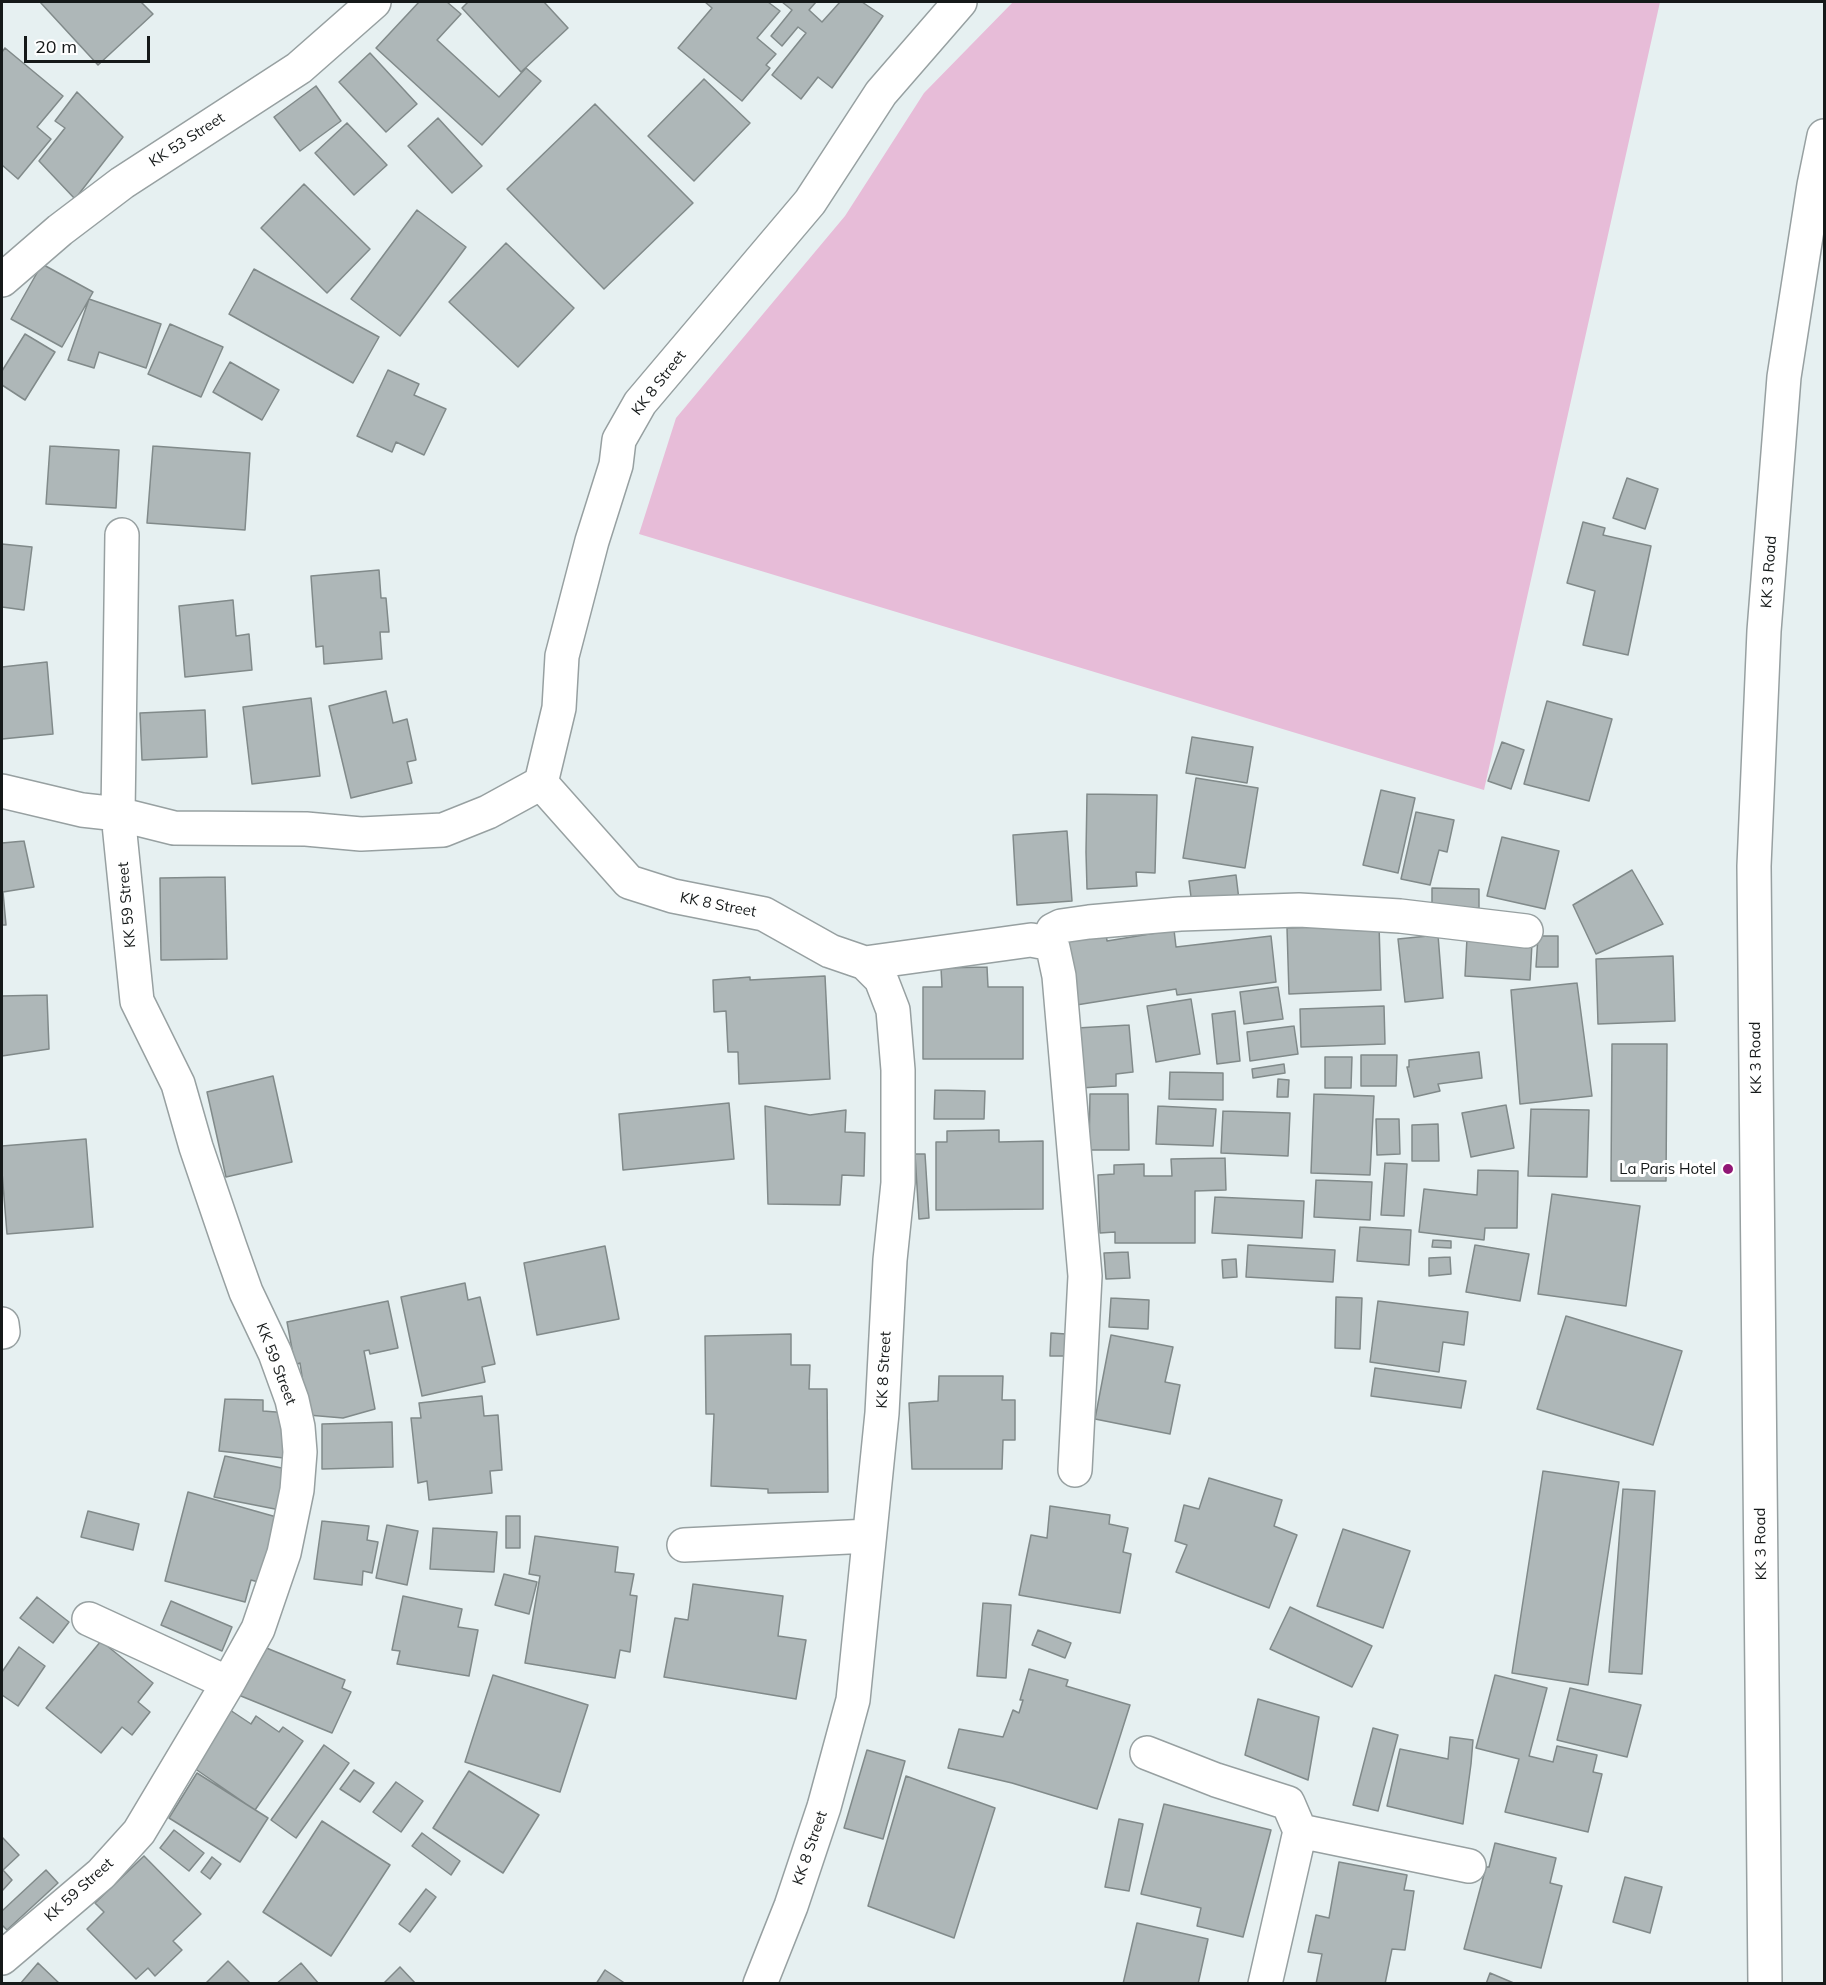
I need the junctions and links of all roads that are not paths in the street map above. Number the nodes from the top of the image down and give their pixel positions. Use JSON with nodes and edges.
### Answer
{"nodes":[{"id":1,"x":374,"y":2,"type":"edge"},
{"id":2,"x":960,"y":2,"type":"edge"},
{"id":3,"x":1824,"y":136,"type":"edge"},
{"id":4,"x":2,"y":280,"type":"edge"},
{"id":5,"x":122,"y":535,"type":"dead end"},
{"id":6,"x":541,"y":783,"type":"junction"},
{"id":7,"x":2,"y":791,"type":"edge"},
{"id":8,"x":118,"y":814,"type":"junction"},
{"id":9,"x":1526,"y":931,"type":"dead end"},
{"id":10,"x":1047,"y":943,"type":"junction"},
{"id":11,"x":865,"y":963,"type":"junction"},
{"id":12,"x":1075,"y":1470,"type":"dead end"},
{"id":13,"x":869,"y":1536,"type":"junction"},
{"id":14,"x":684,"y":1545,"type":"dead end"},
{"id":15,"x":89,"y":1619,"type":"dead end"},
{"id":16,"x":228,"y":1683,"type":"junction"},
{"id":17,"x":1147,"y":1753,"type":"dead end"},
{"id":18,"x":1300,"y":1831,"type":"junction"},
{"id":19,"x":1469,"y":1866,"type":"dead end"},
{"id":20,"x":2,"y":1958,"type":"edge"},
{"id":21,"x":760,"y":1983,"type":"edge"},
{"id":22,"x":1265,"y":1983,"type":"edge"},
{"id":23,"x":1765,"y":1983,"type":"edge"}],
"edges":[{"from":1,"to":4,"type":"main road","name":"KK 53 Street"},
{"from":2,"to":6,"type":"main road","name":"KK 8 Street"},
{"from":3,"to":23,"type":"main road","name":"KK 3 Road"},
{"from":5,"to":8,"type":"main road","name":"KK 59 Street"},
{"from":6,"to":8,"type":"main road"},
{"from":6,"to":11,"type":"main road","name":"KK 8 Street"},
{"from":7,"to":8,"type":"main road"},
{"from":8,"to":16,"type":"main road","name":"KK 59 Street"},
{"from":9,"to":10,"type":"main road"},
{"from":10,"to":11,"type":"main road"},
{"from":10,"to":12,"type":"main road"},
{"from":11,"to":13,"type":"main road","name":"KK 8 Street"},
{"from":13,"to":14,"type":"main road"},
{"from":13,"to":21,"type":"main road","name":"KK 8 Street"},
{"from":15,"to":16,"type":"main road"},
{"from":16,"to":20,"type":"main road","name":"KK 59 Street"},
{"from":17,"to":18,"type":"main road"},
{"from":18,"to":19,"type":"main road"},
{"from":18,"to":22,"type":"main road"}]}
